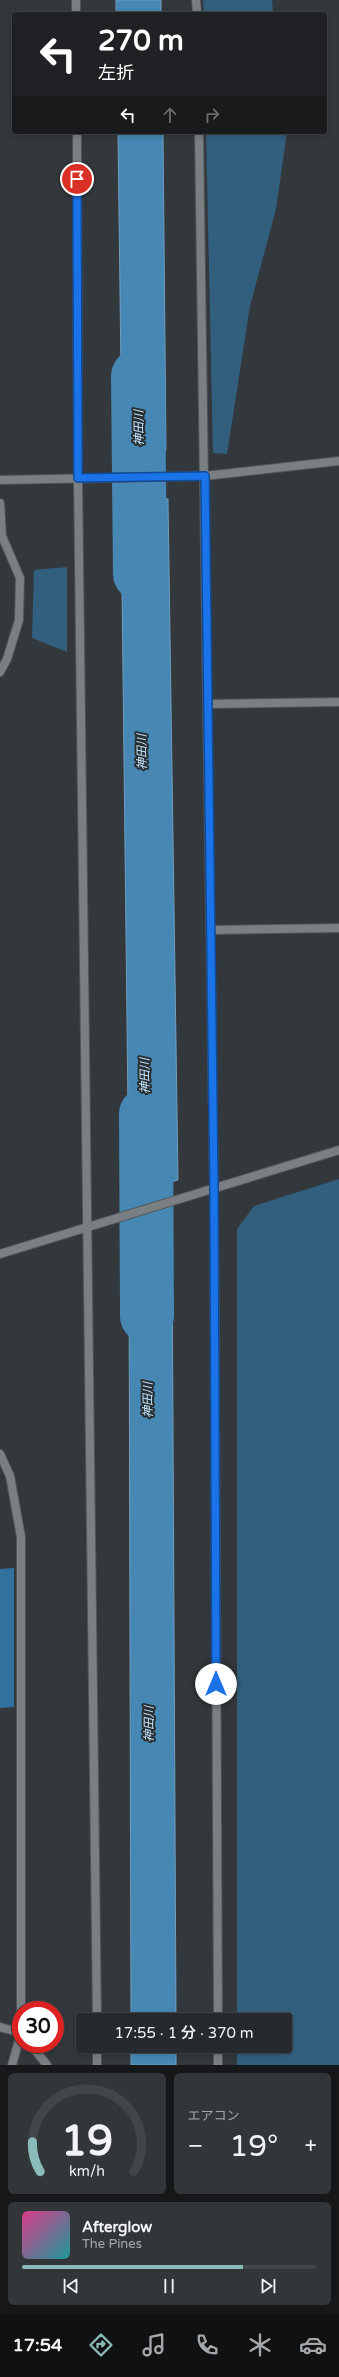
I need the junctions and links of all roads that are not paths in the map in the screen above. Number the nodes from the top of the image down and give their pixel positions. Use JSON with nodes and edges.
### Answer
{"nodes":[{"id":1,"x":76,"y":0,"type":"edge"},
{"id":2,"x":196,"y":0,"type":"edge"},
{"id":3,"x":76,"y":12,"type":"edge"},
{"id":4,"x":197,"y":12,"type":"edge"},
{"id":5,"x":77,"y":134,"type":"edge"},
{"id":6,"x":199,"y":134,"type":"edge"},
{"id":7,"x":339,"y":461,"type":"edge"},
{"id":8,"x":205,"y":476,"type":"junction"},
{"id":9,"x":78,"y":478,"type":"junction"},
{"id":10,"x":0,"y":480,"type":"edge"},
{"id":11,"x":0,"y":503,"type":"edge"},
{"id":12,"x":0,"y":672,"type":"edge"},
{"id":13,"x":339,"y":702,"type":"edge"},
{"id":14,"x":208,"y":704,"type":"junction"},
{"id":15,"x":339,"y":928,"type":"edge"},
{"id":16,"x":210,"y":930,"type":"junction"},
{"id":17,"x":339,"y":1150,"type":"edge"},
{"id":18,"x":214,"y":1189,"type":"junction"},
{"id":19,"x":89,"y":1226,"type":"junction"},
{"id":20,"x":0,"y":1254,"type":"edge"},
{"id":21,"x":0,"y":1454,"type":"edge"},
{"id":22,"x":21,"y":2001,"type":"edge"},
{"id":23,"x":97,"y":2013,"type":"edge"},
{"id":24,"x":218,"y":2013,"type":"edge"},
{"id":25,"x":0,"y":2028,"type":"edge"},
{"id":26,"x":12,"y":2031,"type":"edge"},
{"id":27,"x":15,"y":2053,"type":"edge"},
{"id":28,"x":37,"y":2053,"type":"edge"},
{"id":29,"x":97,"y":2053,"type":"edge"},
{"id":30,"x":218,"y":2053,"type":"edge"},
{"id":31,"x":12,"y":2065,"type":"edge"},
{"id":32,"x":47,"y":2065,"type":"edge"},
{"id":33,"x":97,"y":2065,"type":"edge"},
{"id":34,"x":218,"y":2065,"type":"edge"}],
"edges":[{"from":1,"to":3,"type":"street"},
{"from":2,"to":4,"type":"street"},
{"from":5,"to":9,"type":"street"},
{"from":6,"to":8,"type":"street"},
{"from":7,"to":8,"type":"street"},
{"from":8,"to":9,"type":"street"},
{"from":8,"to":14,"type":"street"},
{"from":9,"to":10,"type":"street"},
{"from":9,"to":19,"type":"street"},
{"from":11,"to":12,"type":"street"},
{"from":13,"to":14,"type":"street"},
{"from":14,"to":16,"type":"street"},
{"from":15,"to":16,"type":"street"},
{"from":16,"to":18,"type":"street"},
{"from":17,"to":18,"type":"street"},
{"from":18,"to":19,"type":"street"},
{"from":18,"to":24,"type":"street"},
{"from":19,"to":20,"type":"street"},
{"from":19,"to":23,"type":"street"},
{"from":21,"to":22,"type":"street"},
{"from":25,"to":26,"type":"street"},
{"from":27,"to":31,"type":"street"},
{"from":28,"to":32,"type":"street"},
{"from":29,"to":33,"type":"street"},
{"from":30,"to":34,"type":"street"}]}
